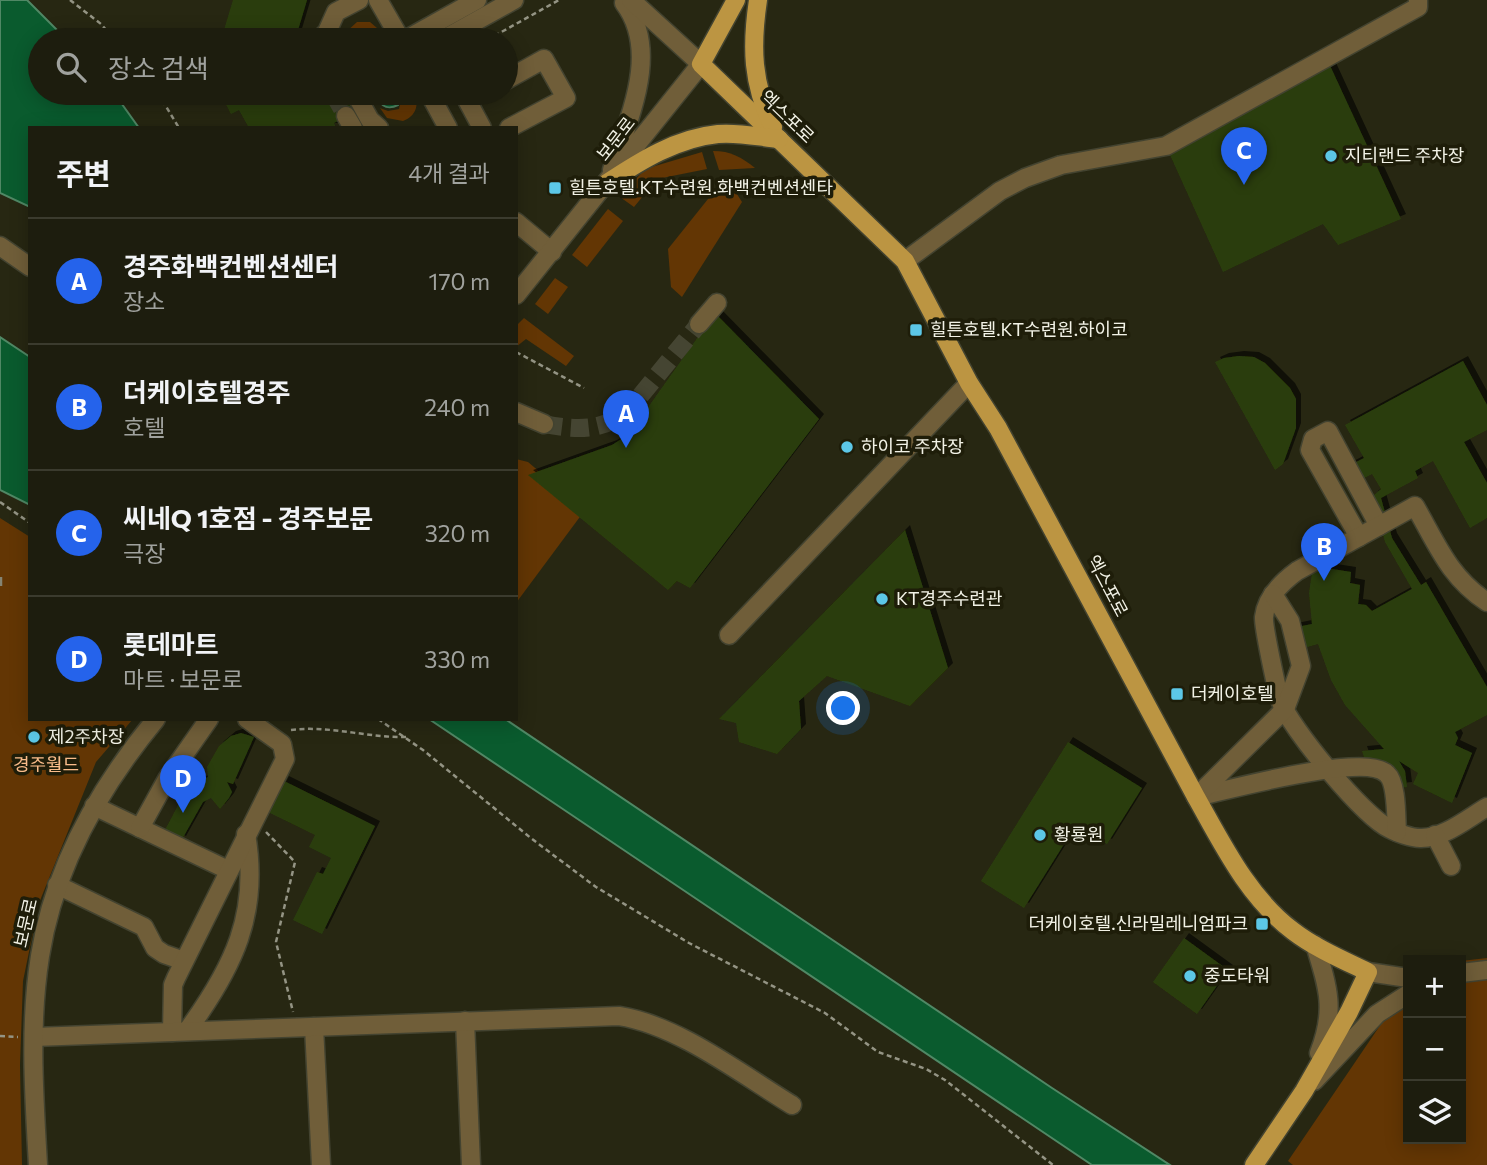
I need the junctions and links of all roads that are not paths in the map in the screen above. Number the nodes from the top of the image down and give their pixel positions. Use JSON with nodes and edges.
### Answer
{"nodes":[{"id":1,"x":359,"y":0,"type":"edge"},
{"id":2,"x":477,"y":0,"type":"edge"},
{"id":3,"x":514,"y":0,"type":"edge"},
{"id":4,"x":621,"y":0,"type":"edge"},
{"id":5,"x":631,"y":0,"type":"edge"},
{"id":6,"x":736,"y":0,"type":"edge"},
{"id":7,"x":758,"y":0,"type":"edge"},
{"id":8,"x":1418,"y":0,"type":"edge"},
{"id":9,"x":386,"y":3,"type":"edge"},
{"id":10,"x":329,"y":28,"type":"edge"},
{"id":11,"x":397,"y":28,"type":"edge"},
{"id":12,"x":425,"y":28,"type":"edge"},
{"id":13,"x":464,"y":28,"type":"edge"},
{"id":14,"x":701,"y":64,"type":"junction"},
{"id":15,"x":518,"y":73,"type":"edge"},
{"id":16,"x":362,"y":105,"type":"tunnel mouth"},
{"id":17,"x":436,"y":105,"type":"edge"},
{"id":18,"x":470,"y":105,"type":"edge"},
{"id":19,"x":377,"y":126,"type":"edge"},
{"id":20,"x":447,"y":126,"type":"edge"},
{"id":21,"x":481,"y":126,"type":"edge"},
{"id":22,"x":513,"y":126,"type":"edge"},
{"id":23,"x":779,"y":139,"type":"junction"},
{"id":24,"x":607,"y":183,"type":"junction"},
{"id":25,"x":518,"y":224,"type":"edge"},
{"id":26,"x":518,"y":238,"type":"edge"},
{"id":27,"x":0,"y":246,"type":"edge"},
{"id":28,"x":549,"y":257,"type":"junction"},
{"id":29,"x":905,"y":261,"type":"junction"},
{"id":30,"x":28,"y":266,"type":"edge"},
{"id":31,"x":518,"y":293,"type":"edge"},
{"id":32,"x":717,"y":303,"type":"dead end"},
{"id":33,"x":699,"y":324,"type":"tunnel mouth"},
{"id":34,"x":969,"y":383,"type":"junction"},
{"id":35,"x":518,"y":413,"type":"edge"},
{"id":36,"x":544,"y":424,"type":"tunnel mouth"},
{"id":37,"x":1379,"y":526,"type":"junction"},
{"id":38,"x":1359,"y":537,"type":"junction"},
{"id":39,"x":1273,"y":594,"type":"junction"},
{"id":40,"x":1487,"y":602,"type":"edge"},
{"id":41,"x":729,"y":635,"type":"dead end"},
{"id":42,"x":1285,"y":709,"type":"junction"},
{"id":43,"x":154,"y":721,"type":"edge"},
{"id":44,"x":208,"y":721,"type":"edge"},
{"id":45,"x":250,"y":721,"type":"edge"},
{"id":46,"x":1327,"y":768,"type":"junction"},
{"id":47,"x":1196,"y":797,"type":"junction"},
{"id":48,"x":94,"y":806,"type":"junction"},
{"id":49,"x":1487,"y":807,"type":"edge"},
{"id":50,"x":250,"y":827,"type":"junction"},
{"id":51,"x":140,"y":828,"type":"junction"},
{"id":52,"x":1397,"y":832,"type":"junction"},
{"id":53,"x":1435,"y":835,"type":"junction"},
{"id":54,"x":1451,"y":866,"type":"dead end"},
{"id":55,"x":228,"y":870,"type":"junction"},
{"id":56,"x":57,"y":886,"type":"junction"},
{"id":57,"x":1315,"y":945,"type":"junction"},
{"id":58,"x":184,"y":961,"type":"junction"},
{"id":59,"x":1487,"y":970,"type":"edge"},
{"id":60,"x":1368,"y":972,"type":"junction"},
{"id":61,"x":1466,"y":972,"type":"edge"},
{"id":62,"x":1403,"y":977,"type":"edge"},
{"id":63,"x":1403,"y":997,"type":"edge"},
{"id":64,"x":465,"y":1021,"type":"junction"},
{"id":65,"x":305,"y":1027,"type":"junction"},
{"id":66,"x":179,"y":1032,"type":"junction"},
{"id":67,"x":34,"y":1037,"type":"junction"},
{"id":68,"x":1304,"y":1091,"type":"junction"},
{"id":69,"x":792,"y":1105,"type":"dead end"},
{"id":70,"x":37,"y":1165,"type":"edge"},
{"id":71,"x":321,"y":1165,"type":"edge"},
{"id":72,"x":471,"y":1165,"type":"edge"},
{"id":73,"x":1254,"y":1165,"type":"edge"}],
"edges":[{"from":1,"to":10,"type":"street"},
{"from":2,"to":12,"type":"street"},
{"from":3,"to":13,"type":"street"},
{"from":4,"to":24,"type":"street"},
{"from":5,"to":14,"type":"street"},
{"from":6,"to":14,"type":"main road","name":"보문로"},
{"from":7,"to":23,"type":"main road"},
{"from":8,"to":29,"type":"street"},
{"from":9,"to":11,"type":"street"},
{"from":14,"to":23,"type":"main road","name":"엑스포로"},
{"from":14,"to":24,"type":"street","name":"보문로"},
{"from":15,"to":22,"type":"street"},
{"from":16,"to":19,"type":"street"},
{"from":17,"to":20,"type":"street"},
{"from":18,"to":21,"type":"street"},
{"from":23,"to":24,"type":"main road"},
{"from":23,"to":29,"type":"main road","name":"엑스포로"},
{"from":24,"to":28,"type":"street","name":"보문로"},
{"from":25,"to":28,"type":"street"},
{"from":26,"to":28,"type":"street"},
{"from":27,"to":30,"type":"street"},
{"from":28,"to":31,"type":"street","name":"보문로"},
{"from":29,"to":34,"type":"main road","name":"엑스포로"},
{"from":32,"to":33,"type":"street"},
{"from":34,"to":41,"type":"street"},
{"from":34,"to":47,"type":"main road","name":"엑스포로"},
{"from":35,"to":36,"type":"street"},
{"from":37,"to":38,"type":"street"},
{"from":37,"to":38,"type":"street"},
{"from":37,"to":40,"type":"street"},
{"from":38,"to":39,"type":"street"},
{"from":39,"to":42,"type":"street"},
{"from":39,"to":42,"type":"street"},
{"from":42,"to":46,"type":"street"},
{"from":42,"to":47,"type":"street"},
{"from":43,"to":48,"type":"street","name":"보문로"},
{"from":44,"to":51,"type":"street"},
{"from":45,"to":50,"type":"street"},
{"from":46,"to":47,"type":"street"},
{"from":46,"to":52,"type":"street"},
{"from":46,"to":52,"type":"street"},
{"from":47,"to":57,"type":"main road","name":"엑스포로"},
{"from":48,"to":51,"type":"street"},
{"from":48,"to":56,"type":"street","name":"보문로"},
{"from":49,"to":53,"type":"street"},
{"from":50,"to":55,"type":"street"},
{"from":50,"to":66,"type":"street"},
{"from":51,"to":55,"type":"street"},
{"from":52,"to":53,"type":"street"},
{"from":53,"to":54,"type":"street"},
{"from":55,"to":58,"type":"street"},
{"from":56,"to":58,"type":"street"},
{"from":56,"to":67,"type":"street","name":"보문로"},
{"from":57,"to":60,"type":"main road","name":"엑스포로"},
{"from":57,"to":68,"type":"street"},
{"from":58,"to":66,"type":"street"},
{"from":59,"to":61,"type":"street"},
{"from":60,"to":62,"type":"street"},
{"from":60,"to":68,"type":"main road"},
{"from":63,"to":68,"type":"street"},
{"from":64,"to":65,"type":"street"},
{"from":64,"to":69,"type":"street"},
{"from":64,"to":72,"type":"street"},
{"from":65,"to":66,"type":"street"},
{"from":65,"to":71,"type":"street"},
{"from":66,"to":67,"type":"street"},
{"from":67,"to":70,"type":"street","name":"보문로"},
{"from":68,"to":73,"type":"main road"}]}
